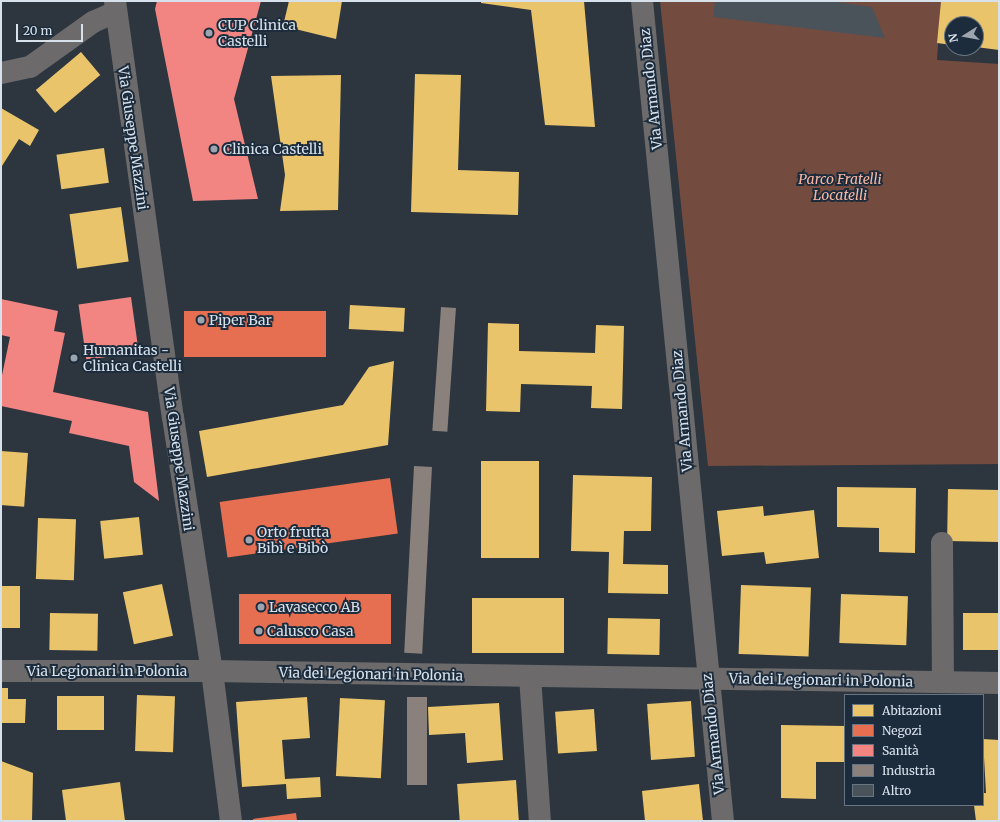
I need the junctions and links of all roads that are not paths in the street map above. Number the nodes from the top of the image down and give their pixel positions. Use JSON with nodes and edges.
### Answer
{"nodes":[{"id":1,"x":642,"y":1,"type":"edge"},
{"id":2,"x":115,"y":7,"type":"edge"},
{"id":3,"x":1,"y":72,"type":"edge"},
{"id":4,"x":942,"y":543,"type":"dead end"},
{"id":5,"x":1,"y":671,"type":"edge"},
{"id":6,"x":212,"y":671,"type":"junction"},
{"id":7,"x":530,"y":676,"type":"junction"},
{"id":8,"x":707,"y":678,"type":"junction"},
{"id":9,"x":943,"y":682,"type":"junction"},
{"id":10,"x":999,"y":683,"type":"edge"},
{"id":11,"x":231,"y":821,"type":"edge"},
{"id":12,"x":540,"y":821,"type":"edge"},
{"id":13,"x":723,"y":821,"type":"edge"}],
"edges":[{"from":1,"to":8,"type":"street","name":"Via Armando Diaz"},
{"from":2,"to":3,"type":"street"},
{"from":2,"to":6,"type":"street","name":"Via Giuseppe Mazzini"},
{"from":4,"to":9,"type":"street"},
{"from":5,"to":6,"type":"street","name":"Via Legionari in Polonia"},
{"from":6,"to":7,"type":"street","name":"Via dei Legionari in Polonia"},
{"from":6,"to":11,"type":"street","name":"Via Giuseppe Mazzini"},
{"from":7,"to":8,"type":"street","name":"Via dei Legionari in Polonia"},
{"from":7,"to":12,"type":"street"},
{"from":8,"to":9,"type":"street","name":"Via dei Legionari in Polonia"},
{"from":8,"to":13,"type":"street","name":"Via Armando Diaz"},
{"from":9,"to":10,"type":"street","name":"Via dei Legionari in Polonia"}]}
